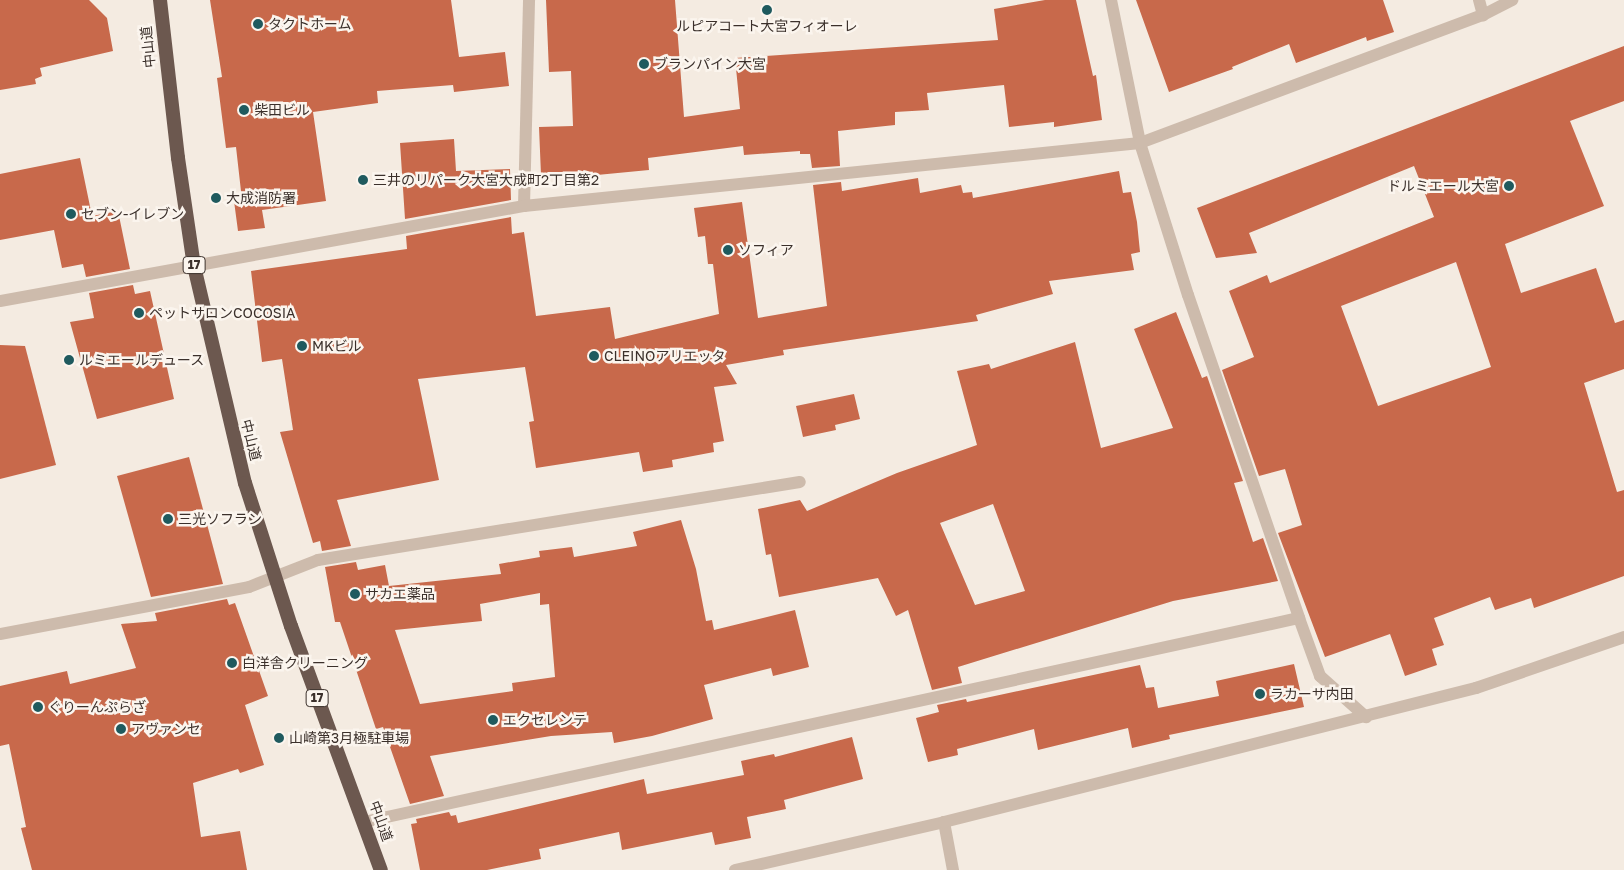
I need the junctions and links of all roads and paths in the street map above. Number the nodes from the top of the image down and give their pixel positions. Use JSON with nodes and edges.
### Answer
{"nodes":[{"id":1,"x":160,"y":0,"type":"edge"},
{"id":2,"x":529,"y":0,"type":"edge"},
{"id":3,"x":1111,"y":0,"type":"edge"},
{"id":4,"x":1479,"y":0,"type":"edge"},
{"id":5,"x":1512,"y":0,"type":"edge"},
{"id":6,"x":1483,"y":15,"type":"junction"},
{"id":7,"x":1140,"y":143,"type":"junction"},
{"id":8,"x":524,"y":206,"type":"junction"},
{"id":9,"x":194,"y":266,"type":"junction"},
{"id":10,"x":0,"y":301,"type":"edge"},
{"id":11,"x":800,"y":482,"type":"dead end"},
{"id":12,"x":275,"y":576,"type":"junction"},
{"id":13,"x":1299,"y":618,"type":"junction"},
{"id":14,"x":0,"y":634,"type":"edge"},
{"id":15,"x":1624,"y":637,"type":"edge"},
{"id":16,"x":1366,"y":716,"type":"junction"},
{"id":17,"x":364,"y":822,"type":"junction"},
{"id":18,"x":944,"y":822,"type":"junction"},
{"id":19,"x":381,"y":870,"type":"edge"},
{"id":20,"x":734,"y":870,"type":"edge"},
{"id":21,"x":953,"y":870,"type":"edge"}],
"edges":[{"from":1,"to":9,"type":"highway","name":"中山道","number":"17"},
{"from":2,"to":8,"type":"street"},
{"from":3,"to":7,"type":"street"},
{"from":4,"to":6,"type":"street"},
{"from":5,"to":6,"type":"street"},
{"from":6,"to":7,"type":"street"},
{"from":7,"to":8,"type":"street"},
{"from":7,"to":13,"type":"street"},
{"from":8,"to":9,"type":"street"},
{"from":9,"to":10,"type":"street"},
{"from":9,"to":12,"type":"highway","name":"中山道","number":"17"},
{"from":11,"to":12,"type":"street"},
{"from":12,"to":14,"type":"street"},
{"from":12,"to":17,"type":"highway","name":"中山道","number":"17"},
{"from":13,"to":16,"type":"street"},
{"from":13,"to":17,"type":"street"},
{"from":15,"to":16,"type":"street"},
{"from":16,"to":18,"type":"street"},
{"from":17,"to":19,"type":"highway","name":"中山道","number":"17"},
{"from":18,"to":20,"type":"street"},
{"from":18,"to":21,"type":"street"}]}
